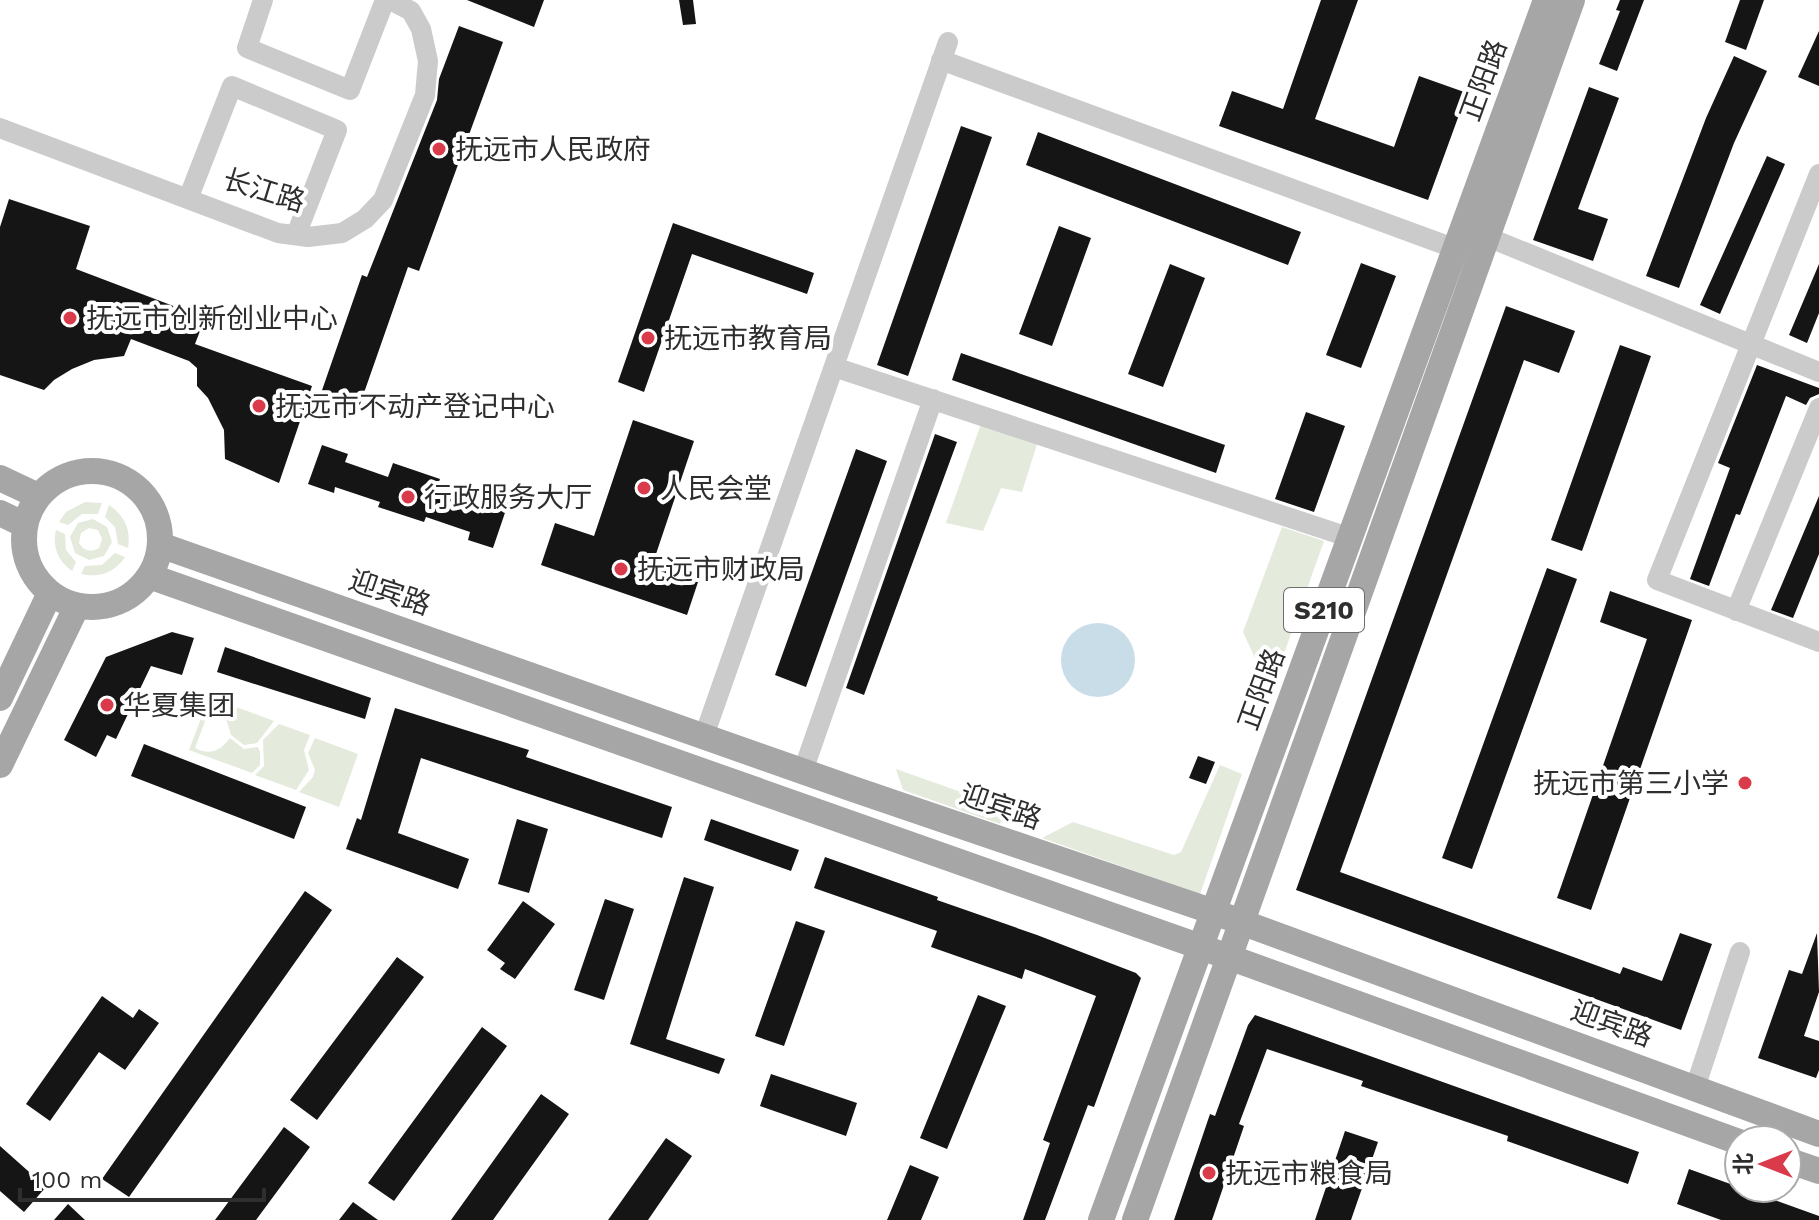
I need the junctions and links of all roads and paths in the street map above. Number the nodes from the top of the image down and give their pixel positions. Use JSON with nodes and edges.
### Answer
{"nodes":[{"id":1,"x":263,"y":0,"type":"edge"},
{"id":2,"x":388,"y":0,"type":"edge"},
{"id":3,"x":1546,"y":0,"type":"edge"},
{"id":4,"x":1572,"y":0,"type":"edge"},
{"id":5,"x":0,"y":128,"type":"edge"},
{"id":6,"x":1819,"y":174,"type":"edge"},
{"id":7,"x":188,"y":199,"type":"junction"},
{"id":8,"x":296,"y":235,"type":"junction"},
{"id":9,"x":1473,"y":247,"type":"junction"},
{"id":10,"x":1752,"y":345,"type":"junction"},
{"id":11,"x":834,"y":367,"type":"junction"},
{"id":12,"x":1819,"y":372,"type":"edge"},
{"id":13,"x":933,"y":399,"type":"junction"},
{"id":14,"x":1819,"y":408,"type":"edge"},
{"id":15,"x":0,"y":478,"type":"edge"},
{"id":16,"x":38,"y":496,"type":"junction"},
{"id":17,"x":0,"y":513,"type":"edge"},
{"id":18,"x":25,"y":525,"type":"junction"},
{"id":19,"x":1351,"y":538,"type":"junction"},
{"id":20,"x":160,"y":545,"type":"junction"},
{"id":21,"x":149,"y":576,"type":"junction"},
{"id":22,"x":50,"y":593,"type":"junction"},
{"id":23,"x":77,"y":606,"type":"junction"},
{"id":24,"x":1736,"y":611,"type":"junction"},
{"id":25,"x":1818,"y":640,"type":"edge"},
{"id":26,"x":0,"y":698,"type":"edge"},
{"id":27,"x":704,"y":736,"type":"junction"},
{"id":28,"x":0,"y":765,"type":"edge"},
{"id":29,"x":803,"y":771,"type":"junction"},
{"id":30,"x":1214,"y":912,"type":"junction"},
{"id":31,"x":1244,"y":923,"type":"junction"},
{"id":32,"x":1201,"y":947,"type":"junction"},
{"id":33,"x":1740,"y":952,"type":"dead end"},
{"id":34,"x":1230,"y":958,"type":"junction"},
{"id":35,"x":1695,"y":1088,"type":"junction"},
{"id":36,"x":1819,"y":1134,"type":"edge"},
{"id":37,"x":1723,"y":1136,"type":"edge"},
{"id":38,"x":1101,"y":1220,"type":"edge"},
{"id":39,"x":1135,"y":1220,"type":"edge"}],
"edges":[{"from":1,"to":2,"type":"street"},
{"from":2,"to":8,"type":"street","name":"长江路"},
{"from":3,"to":9,"type":"main road","name":"正阳路","number":"S210"},
{"from":4,"to":9,"type":"main road","name":"正阳路"},
{"from":5,"to":7,"type":"street","name":"长江路"},
{"from":6,"to":10,"type":"street"},
{"from":7,"to":8,"type":"street","name":"长江路"},
{"from":7,"to":8,"type":"street"},
{"from":9,"to":10,"type":"street"},
{"from":9,"to":11,"type":"street"},
{"from":9,"to":19,"type":"main road","name":"正阳路","number":"S210"},
{"from":9,"to":31,"type":"main road","name":"正阳路"},
{"from":10,"to":12,"type":"street"},
{"from":10,"to":24,"type":"street"},
{"from":11,"to":13,"type":"street"},
{"from":11,"to":27,"type":"street"},
{"from":13,"to":19,"type":"street"},
{"from":13,"to":29,"type":"street"},
{"from":14,"to":24,"type":"street"},
{"from":15,"to":16,"type":"main road"},
{"from":16,"to":18,"type":"main road"},
{"from":16,"to":20,"type":"main road"},
{"from":17,"to":18,"type":"main road"},
{"from":18,"to":22,"type":"main road"},
{"from":19,"to":30,"type":"main road","name":"正阳路","number":"S210"},
{"from":20,"to":21,"type":"main road"},
{"from":20,"to":27,"type":"main road","name":"迎宾路"},
{"from":21,"to":23,"type":"main road"},
{"from":21,"to":32,"type":"main road"},
{"from":22,"to":23,"type":"main road"},
{"from":22,"to":26,"type":"main road"},
{"from":23,"to":28,"type":"main road"},
{"from":24,"to":25,"type":"street"},
{"from":27,"to":29,"type":"main road","name":"迎宾路"},
{"from":29,"to":30,"type":"main road","name":"迎宾路"},
{"from":30,"to":31,"type":"main road","name":"迎宾路"},
{"from":30,"to":32,"type":"main road","name":"正阳路","number":"S210"},
{"from":31,"to":34,"type":"main road","name":"正阳路"},
{"from":31,"to":35,"type":"main road","name":"迎宾路"},
{"from":32,"to":34,"type":"main road"},
{"from":32,"to":38,"type":"main road","name":"正阳路","number":"S210"},
{"from":33,"to":35,"type":"street"},
{"from":34,"to":37,"type":"main road"},
{"from":34,"to":39,"type":"main road","name":"正阳路"},
{"from":35,"to":36,"type":"main road","name":"迎宾路"}]}
